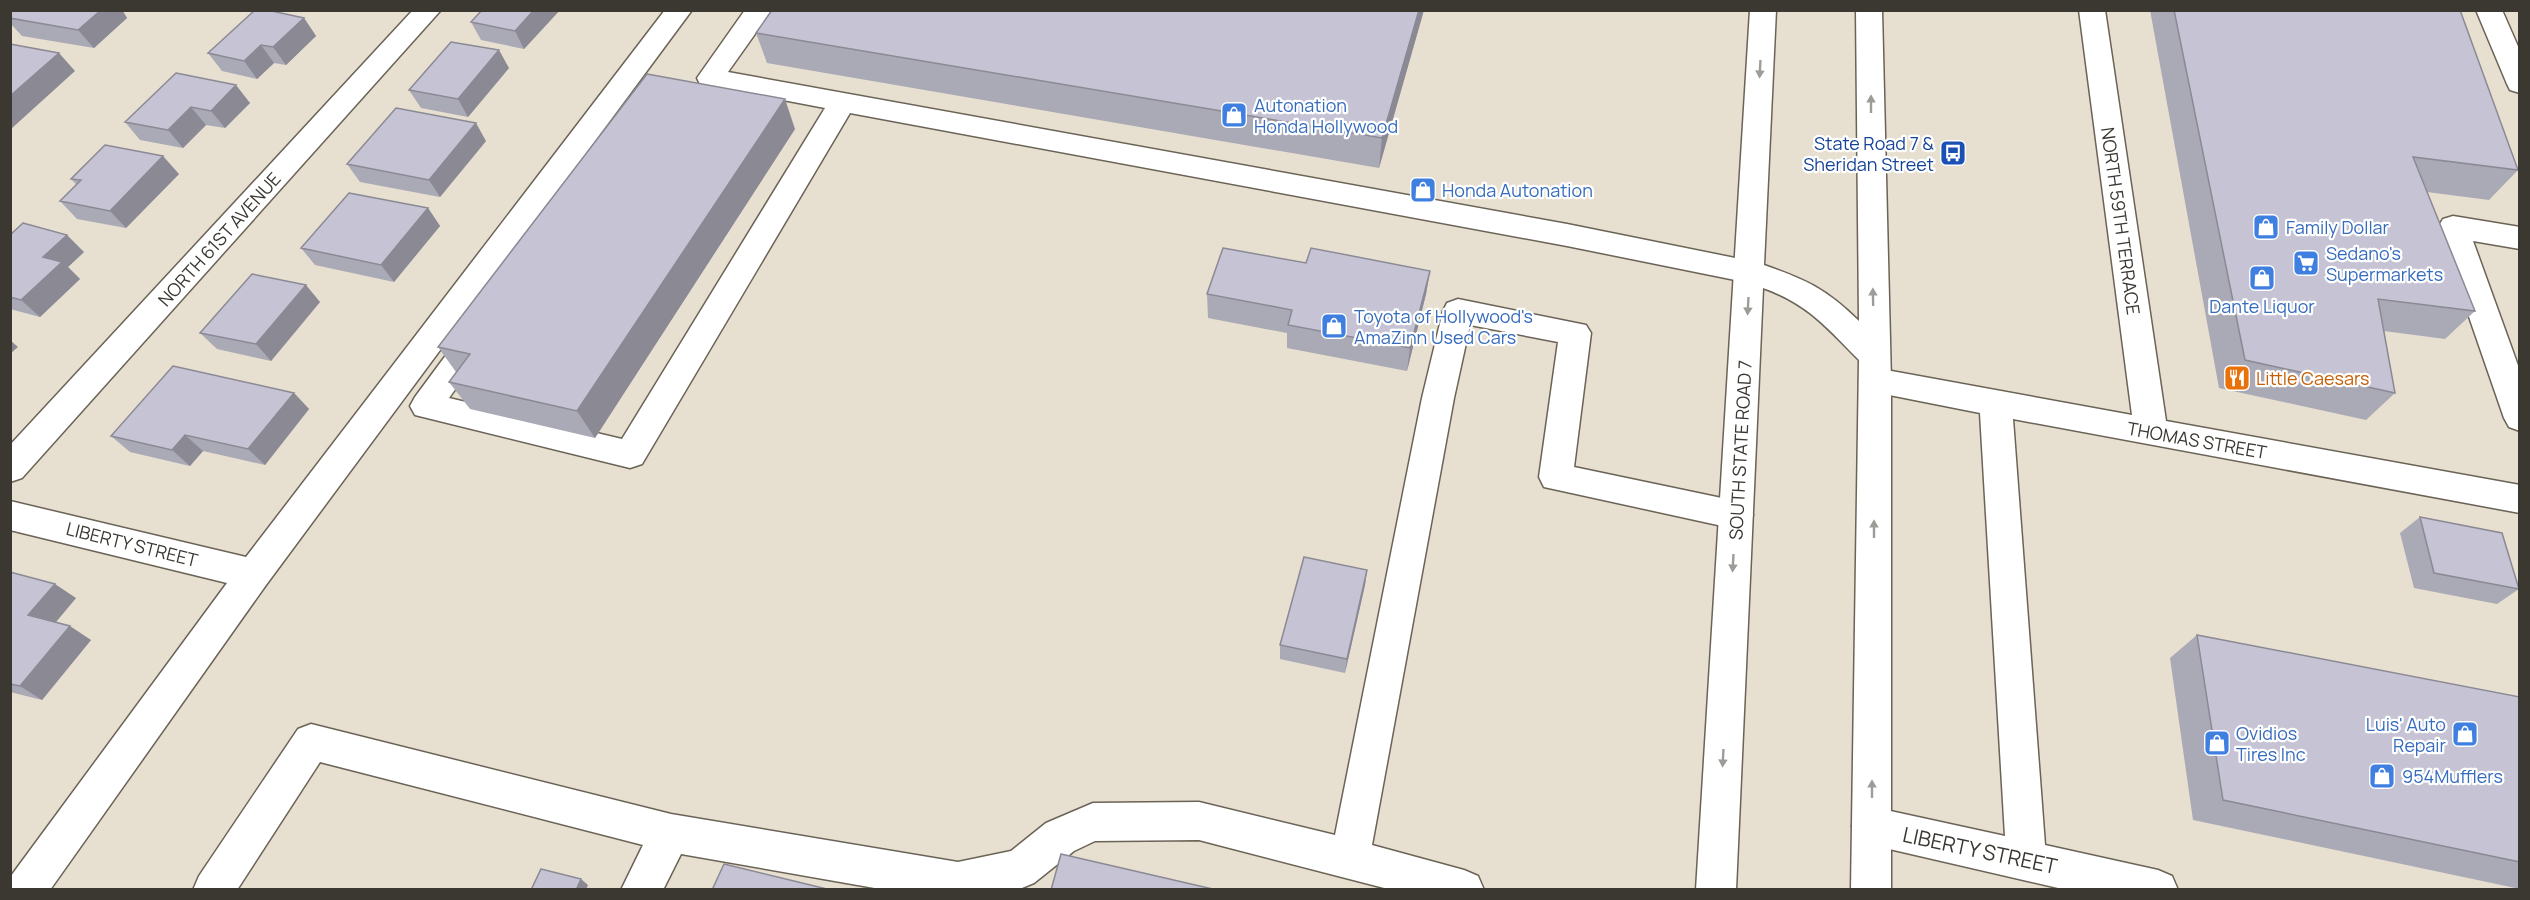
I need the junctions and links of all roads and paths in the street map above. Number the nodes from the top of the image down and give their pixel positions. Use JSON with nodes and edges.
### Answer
{"nodes":[{"id":1,"x":428,"y":10,"type":"edge"},
{"id":2,"x":679,"y":10,"type":"edge"},
{"id":3,"x":759,"y":10,"type":"edge"},
{"id":4,"x":1762,"y":10,"type":"edge"},
{"id":5,"x":1869,"y":10,"type":"edge"},
{"id":6,"x":2092,"y":10,"type":"edge"},
{"id":7,"x":2489,"y":10,"type":"edge"},
{"id":8,"x":710,"y":78,"type":"junction"},
{"id":9,"x":2520,"y":84,"type":"edge"},
{"id":10,"x":681,"y":87,"type":"edge"},
{"id":11,"x":843,"y":102,"type":"junction"},
{"id":12,"x":2520,"y":238,"type":"edge"},
{"id":13,"x":1750,"y":272,"type":"junction"},
{"id":14,"x":495,"y":312,"type":"edge"},
{"id":15,"x":1874,"y":368,"type":"junction"},
{"id":16,"x":1996,"y":404,"type":"junction"},
{"id":17,"x":2520,"y":418,"type":"edge"},
{"id":18,"x":2151,"y":432,"type":"junction"},
{"id":19,"x":10,"y":468,"type":"edge"},
{"id":20,"x":2520,"y":499,"type":"edge"},
{"id":21,"x":10,"y":514,"type":"edge"},
{"id":22,"x":1736,"y":515,"type":"junction"},
{"id":23,"x":254,"y":574,"type":"junction"},
{"id":24,"x":1872,"y":826,"type":"junction"},
{"id":25,"x":671,"y":833,"type":"junction"},
{"id":26,"x":1350,"y":858,"type":"junction"},
{"id":27,"x":2026,"y":860,"type":"junction"},
{"id":28,"x":1403,"y":881,"type":"edge"},
{"id":29,"x":25,"y":890,"type":"edge"},
{"id":30,"x":213,"y":890,"type":"edge"},
{"id":31,"x":641,"y":890,"type":"edge"},
{"id":32,"x":1464,"y":890,"type":"edge"},
{"id":33,"x":1716,"y":890,"type":"edge"},
{"id":34,"x":1871,"y":890,"type":"edge"},
{"id":35,"x":2158,"y":890,"type":"edge"}],
"edges":[{"from":1,"to":19,"type":"street","name":"NORTH 61ST AVENUE"},
{"from":2,"to":23,"type":"street"},
{"from":3,"to":8,"type":"street"},
{"from":4,"to":13,"type":"street","name":"SOUTH STATE ROAD 7","one_way":true},
{"from":15,"to":5,"type":"street","one_way":true},
{"from":6,"to":18,"type":"street","name":"NORTH 59TH TERRACE"},
{"from":7,"to":9,"type":"street"},
{"from":8,"to":10,"type":"street"},
{"from":8,"to":11,"type":"street"},
{"from":11,"to":13,"type":"street"},
{"from":11,"to":14,"type":"street"},
{"from":12,"to":17,"type":"street"},
{"from":13,"to":15,"type":"street"},
{"from":13,"to":22,"type":"street","name":"SOUTH STATE ROAD 7","one_way":true},
{"from":15,"to":16,"type":"street","name":"THOMAS STREET"},
{"from":24,"to":15,"type":"street","one_way":true},
{"from":16,"to":18,"type":"street","name":"THOMAS STREET"},
{"from":16,"to":27,"type":"street"},
{"from":18,"to":20,"type":"street","name":"THOMAS STREET"},
{"from":21,"to":23,"type":"street","name":"LIBERTY STREET"},
{"from":22,"to":26,"type":"street"},
{"from":22,"to":33,"type":"street","name":"SOUTH STATE ROAD 7","one_way":true},
{"from":23,"to":29,"type":"street"},
{"from":24,"to":27,"type":"street","name":"LIBERTY STREET"},
{"from":24,"to":34,"type":"street"},
{"from":25,"to":26,"type":"street"},
{"from":25,"to":30,"type":"street"},
{"from":25,"to":31,"type":"street"},
{"from":26,"to":28,"type":"street"},
{"from":27,"to":35,"type":"street","name":"LIBERTY STREET"},
{"from":28,"to":32,"type":"street"}]}
